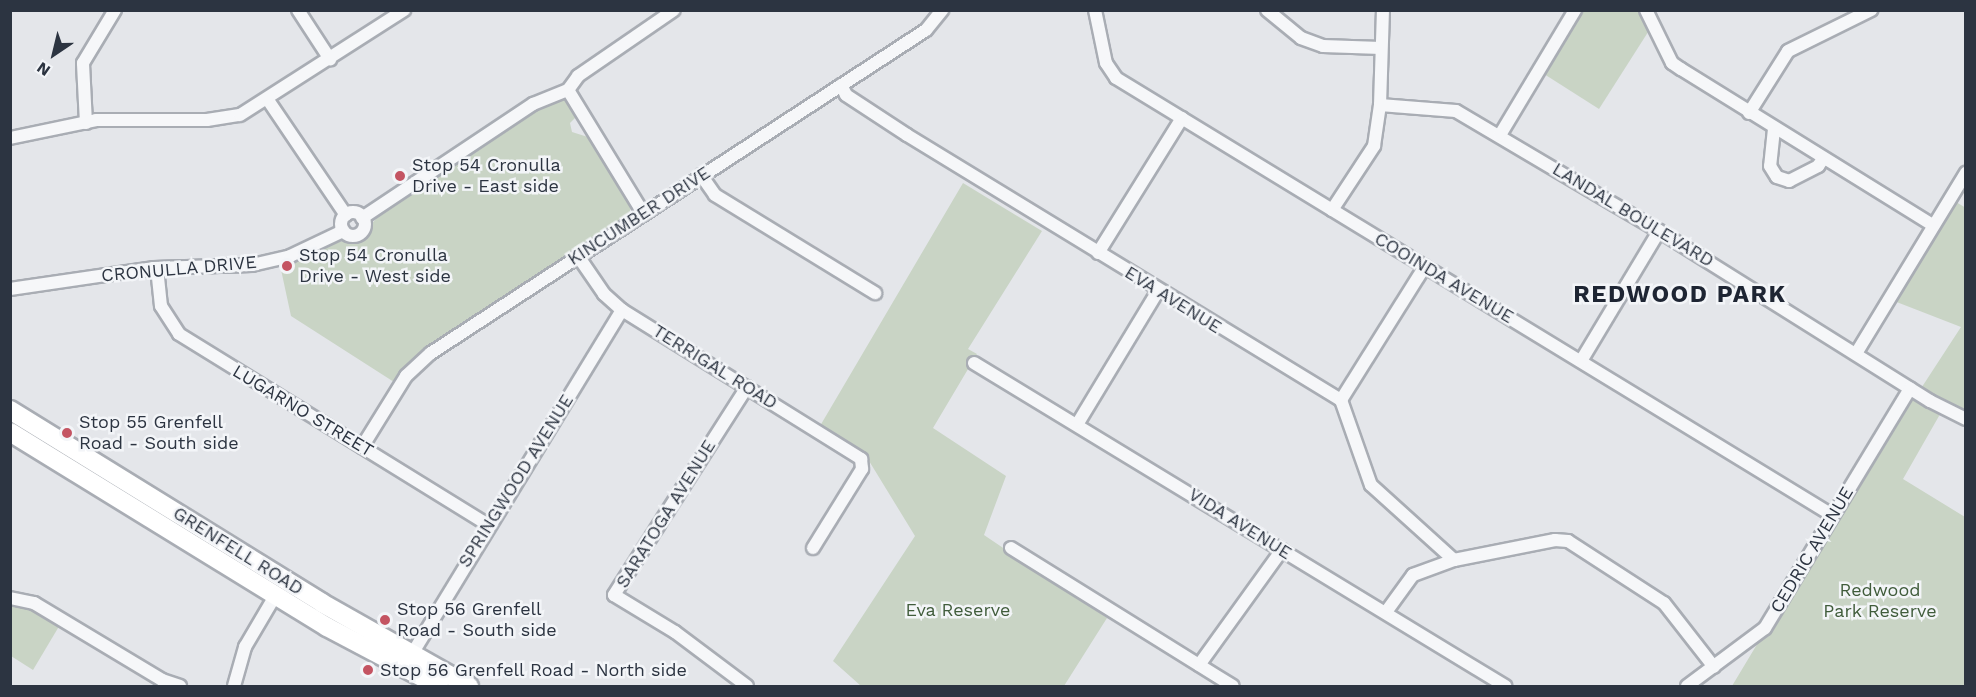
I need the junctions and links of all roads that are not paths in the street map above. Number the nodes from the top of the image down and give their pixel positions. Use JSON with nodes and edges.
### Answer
{"nodes":[{"id":1,"x":115,"y":10,"type":"edge"},
{"id":2,"x":298,"y":10,"type":"edge"},
{"id":3,"x":404,"y":10,"type":"edge"},
{"id":4,"x":674,"y":10,"type":"edge"},
{"id":5,"x":942,"y":10,"type":"edge"},
{"id":6,"x":1095,"y":10,"type":"edge"},
{"id":7,"x":1267,"y":10,"type":"edge"},
{"id":8,"x":1383,"y":10,"type":"edge"},
{"id":9,"x":1575,"y":10,"type":"edge"},
{"id":10,"x":1646,"y":10,"type":"edge"},
{"id":11,"x":1871,"y":10,"type":"edge"},
{"id":12,"x":1381,"y":48,"type":"junction"},
{"id":13,"x":330,"y":59,"type":"junction"},
{"id":14,"x":841,"y":85,"type":"junction"},
{"id":15,"x":568,"y":90,"type":"junction"},
{"id":16,"x":267,"y":100,"type":"junction"},
{"id":17,"x":1380,"y":105,"type":"junction"},
{"id":18,"x":1749,"y":113,"type":"junction"},
{"id":19,"x":1182,"y":118,"type":"junction"},
{"id":20,"x":86,"y":123,"type":"junction"},
{"id":21,"x":1774,"y":129,"type":"junction"},
{"id":22,"x":1500,"y":135,"type":"junction"},
{"id":23,"x":10,"y":138,"type":"edge"},
{"id":24,"x":1823,"y":159,"type":"junction"},
{"id":25,"x":1965,"y":173,"type":"edge"},
{"id":26,"x":701,"y":175,"type":"junction"},
{"id":27,"x":1332,"y":210,"type":"junction"},
{"id":28,"x":643,"y":213,"type":"junction"},
{"id":29,"x":346,"y":215,"type":"junction"},
{"id":30,"x":362,"y":218,"type":"junction"},
{"id":31,"x":1934,"y":225,"type":"junction"},
{"id":32,"x":343,"y":231,"type":"junction"},
{"id":33,"x":1659,"y":231,"type":"junction"},
{"id":34,"x":1098,"y":253,"type":"junction"},
{"id":35,"x":578,"y":256,"type":"junction"},
{"id":36,"x":1425,"y":266,"type":"junction"},
{"id":37,"x":157,"y":268,"type":"junction"},
{"id":38,"x":10,"y":289,"type":"edge"},
{"id":39,"x":1158,"y":291,"type":"junction"},
{"id":40,"x":875,"y":293,"type":"dead end"},
{"id":41,"x":621,"y":310,"type":"junction"},
{"id":42,"x":1857,"y":352,"type":"junction"},
{"id":43,"x":1581,"y":361,"type":"junction"},
{"id":44,"x":975,"y":363,"type":"dead end"},
{"id":45,"x":747,"y":387,"type":"junction"},
{"id":46,"x":1910,"y":389,"type":"junction"},
{"id":47,"x":1341,"y":400,"type":"junction"},
{"id":48,"x":10,"y":410,"type":"edge"},
{"id":49,"x":1965,"y":418,"type":"edge"},
{"id":50,"x":1078,"y":423,"type":"junction"},
{"id":51,"x":10,"y":432,"type":"edge"},
{"id":52,"x":362,"y":447,"type":"junction"},
{"id":53,"x":1832,"y":515,"type":"junction"},
{"id":54,"x":488,"y":525,"type":"junction"},
{"id":55,"x":813,"y":548,"type":"dead end"},
{"id":56,"x":1011,"y":548,"type":"dead end"},
{"id":57,"x":1282,"y":550,"type":"junction"},
{"id":58,"x":1454,"y":560,"type":"junction"},
{"id":59,"x":280,"y":588,"type":"junction"},
{"id":60,"x":10,"y":598,"type":"edge"},
{"id":61,"x":1386,"y":612,"type":"junction"},
{"id":62,"x":412,"y":654,"type":"junction"},
{"id":63,"x":1199,"y":665,"type":"junction"},
{"id":64,"x":1713,"y":667,"type":"junction"},
{"id":65,"x":180,"y":687,"type":"edge"},
{"id":66,"x":234,"y":687,"type":"edge"},
{"id":67,"x":439,"y":687,"type":"edge"},
{"id":68,"x":469,"y":687,"type":"edge"},
{"id":69,"x":747,"y":687,"type":"edge"},
{"id":70,"x":1233,"y":687,"type":"edge"},
{"id":71,"x":1504,"y":687,"type":"edge"},
{"id":72,"x":1688,"y":687,"type":"edge"}],
"edges":[{"from":1,"to":20,"type":"street"},
{"from":2,"to":13,"type":"street"},
{"from":3,"to":13,"type":"street"},
{"from":4,"to":15,"type":"street"},
{"from":5,"to":14,"type":"street","name":"KINCUMBER DRIVE"},
{"from":6,"to":19,"type":"street","name":"COOINDA AVENUE"},
{"from":7,"to":12,"type":"street"},
{"from":8,"to":12,"type":"street"},
{"from":9,"to":22,"type":"street"},
{"from":10,"to":18,"type":"street"},
{"from":11,"to":18,"type":"street"},
{"from":12,"to":17,"type":"street"},
{"from":13,"to":16,"type":"street"},
{"from":14,"to":26,"type":"street","name":"KINCUMBER DRIVE"},
{"from":14,"to":34,"type":"street","name":"EVA AVENUE"},
{"from":15,"to":28,"type":"street"},
{"from":15,"to":30,"type":"street"},
{"from":16,"to":20,"type":"street"},
{"from":16,"to":29,"type":"street"},
{"from":17,"to":22,"type":"street","name":"LANDAL BOULEVARD"},
{"from":17,"to":27,"type":"street"},
{"from":18,"to":21,"type":"street"},
{"from":19,"to":27,"type":"street","name":"COOINDA AVENUE"},
{"from":19,"to":34,"type":"street"},
{"from":20,"to":23,"type":"street"},
{"from":21,"to":24,"type":"street"},
{"from":21,"to":24,"type":"street"},
{"from":22,"to":33,"type":"street","name":"LANDAL BOULEVARD"},
{"from":24,"to":31,"type":"street"},
{"from":25,"to":31,"type":"street"},
{"from":26,"to":28,"type":"street","name":"KINCUMBER DRIVE"},
{"from":26,"to":40,"type":"street"},
{"from":27,"to":36,"type":"street","name":"COOINDA AVENUE"},
{"from":28,"to":35,"type":"street","name":"KINCUMBER DRIVE"},
{"from":29,"to":30,"type":"street"},
{"from":29,"to":32,"type":"street"},
{"from":30,"to":32,"type":"street"},
{"from":31,"to":42,"type":"street"},
{"from":32,"to":37,"type":"street","name":"CRONULLA DRIVE"},
{"from":33,"to":42,"type":"street","name":"LANDAL BOULEVARD"},
{"from":33,"to":43,"type":"street"},
{"from":34,"to":39,"type":"street","name":"EVA AVENUE"},
{"from":35,"to":41,"type":"street","name":"TERRIGAL ROAD"},
{"from":35,"to":52,"type":"street","name":"KINCUMBER DRIVE"},
{"from":36,"to":43,"type":"street","name":"COOINDA AVENUE"},
{"from":36,"to":47,"type":"street"},
{"from":37,"to":38,"type":"street","name":"CRONULLA DRIVE"},
{"from":37,"to":52,"type":"street","name":"LUGARNO STREET"},
{"from":39,"to":47,"type":"street","name":"EVA AVENUE"},
{"from":39,"to":50,"type":"street"},
{"from":41,"to":45,"type":"street","name":"TERRIGAL ROAD"},
{"from":41,"to":54,"type":"street","name":"SPRINGWOOD AVENUE"},
{"from":42,"to":46,"type":"street","name":"LANDAL BOULEVARD"},
{"from":43,"to":53,"type":"street","name":"COOINDA AVENUE"},
{"from":44,"to":50,"type":"street","name":"VIDA AVENUE"},
{"from":45,"to":55,"type":"street","name":"TERRIGAL ROAD"},
{"from":45,"to":69,"type":"street","name":"SARATOGA AVENUE"},
{"from":46,"to":49,"type":"street","name":"LANDAL BOULEVARD"},
{"from":46,"to":53,"type":"street","name":"CEDRIC AVENUE"},
{"from":47,"to":58,"type":"street"},
{"from":48,"to":59,"type":"main road","name":"GRENFELL ROAD"},
{"from":50,"to":57,"type":"street","name":"VIDA AVENUE"},
{"from":51,"to":59,"type":"main road","name":"GRENFELL ROAD"},
{"from":52,"to":54,"type":"street","name":"LUGARNO STREET"},
{"from":53,"to":64,"type":"street","name":"CEDRIC AVENUE"},
{"from":54,"to":62,"type":"street","name":"SPRINGWOOD AVENUE"},
{"from":56,"to":63,"type":"street"},
{"from":57,"to":61,"type":"street","name":"VIDA AVENUE"},
{"from":57,"to":63,"type":"street"},
{"from":58,"to":61,"type":"street"},
{"from":58,"to":64,"type":"street"},
{"from":59,"to":62,"type":"main road","name":"GRENFELL ROAD"},
{"from":59,"to":66,"type":"street"},
{"from":59,"to":67,"type":"main road","name":"GRENFELL ROAD"},
{"from":60,"to":65,"type":"street"},
{"from":61,"to":71,"type":"street","name":"VIDA AVENUE"},
{"from":62,"to":68,"type":"main road","name":"GRENFELL ROAD"},
{"from":63,"to":70,"type":"street"},
{"from":64,"to":72,"type":"street","name":"CEDRIC AVENUE"}]}
